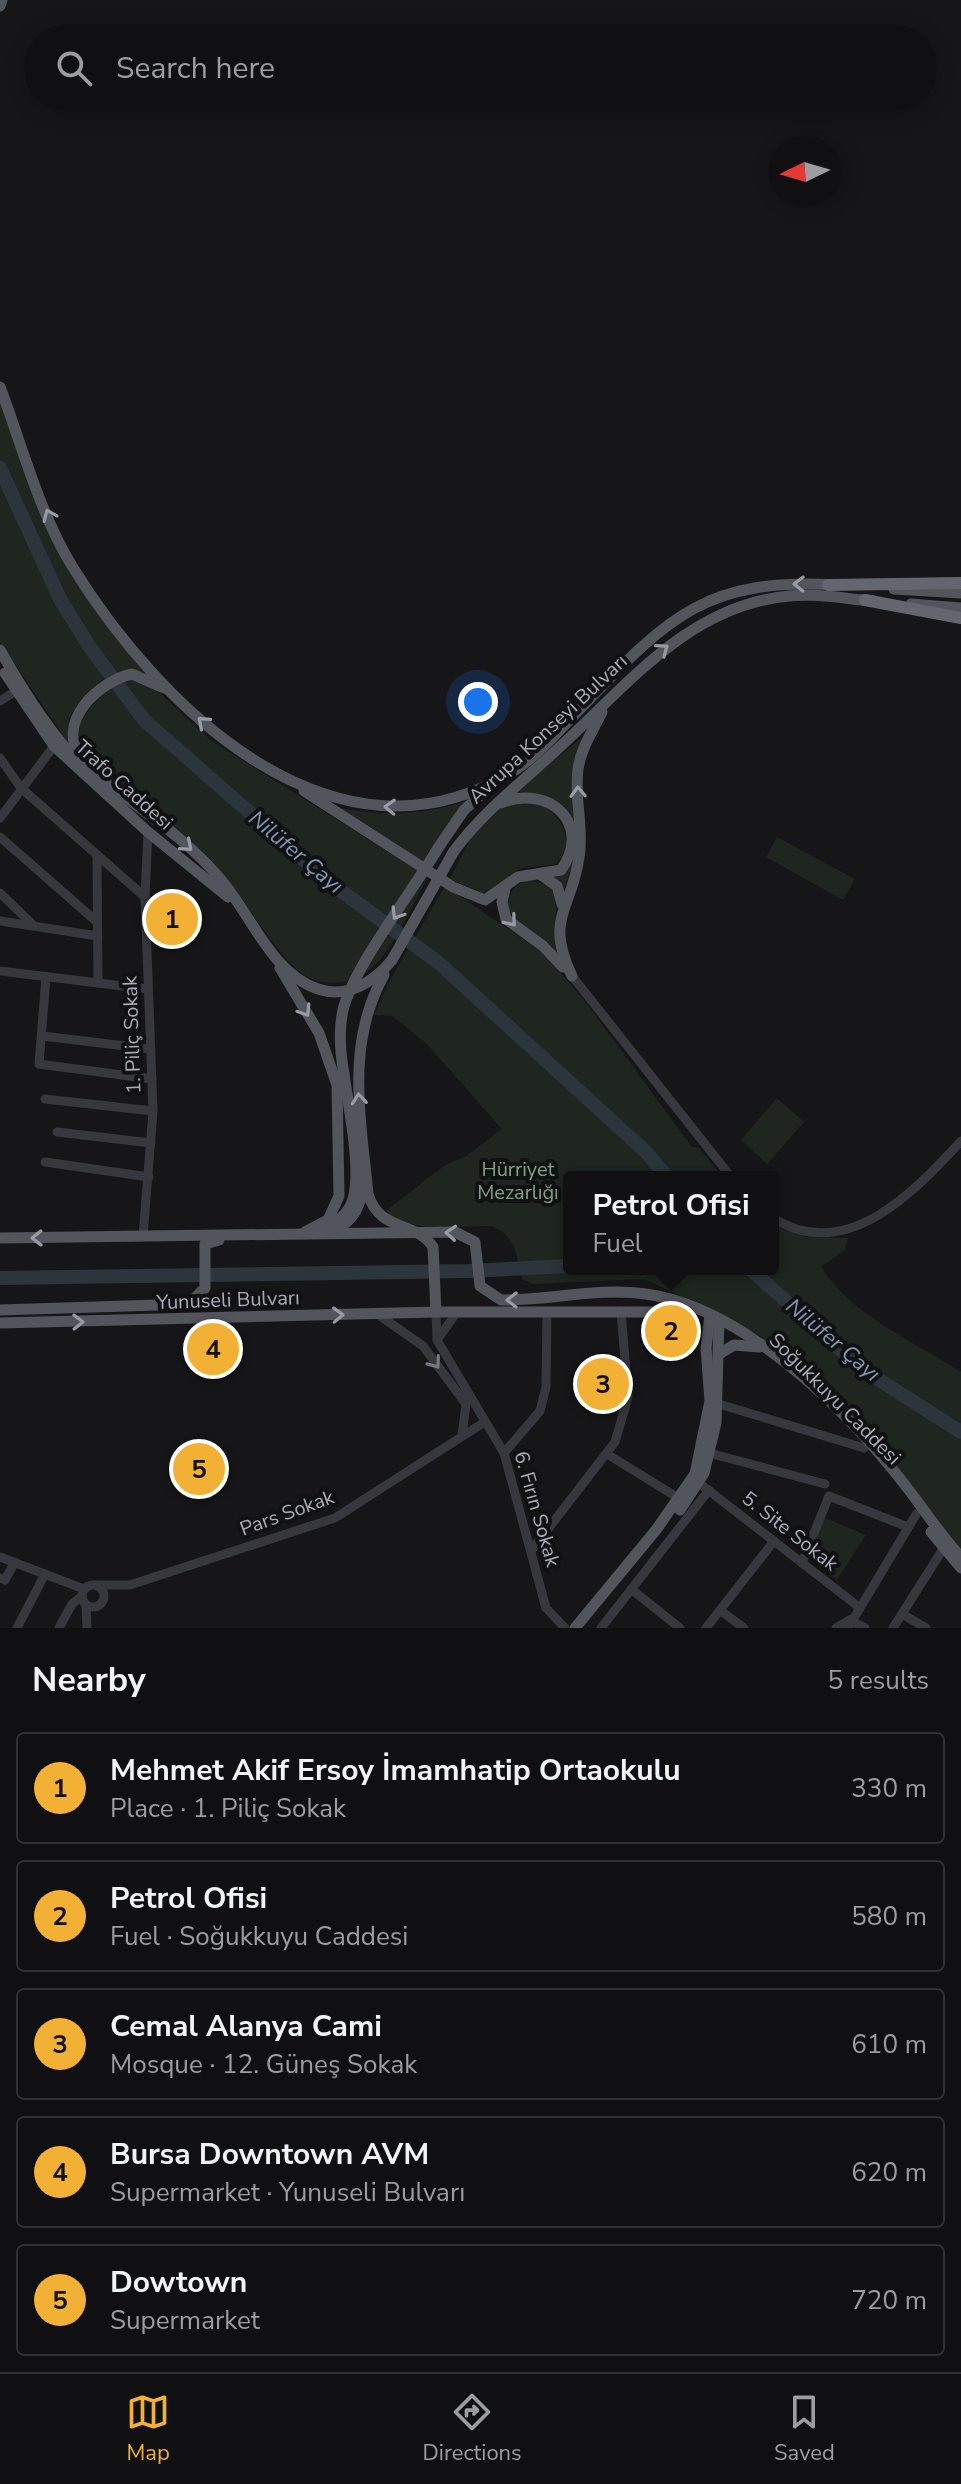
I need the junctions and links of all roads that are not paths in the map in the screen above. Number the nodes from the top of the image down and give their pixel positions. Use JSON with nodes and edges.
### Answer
{"nodes":[{"id":1,"x":2,"y":0,"type":"edge"},
{"id":2,"x":0,"y":6,"type":"edge"},
{"id":3,"x":0,"y":387,"type":"edge"},
{"id":4,"x":961,"y":583,"type":"edge"},
{"id":5,"x":828,"y":585,"type":"junction"},
{"id":6,"x":961,"y":593,"type":"edge"},
{"id":7,"x":865,"y":600,"type":"junction"},
{"id":8,"x":961,"y":608,"type":"edge"},
{"id":9,"x":961,"y":618,"type":"edge"},
{"id":10,"x":0,"y":650,"type":"edge"},
{"id":11,"x":0,"y":666,"type":"edge"},
{"id":12,"x":16,"y":691,"type":"junction"},
{"id":13,"x":172,"y":693,"type":"junction"},
{"id":14,"x":0,"y":701,"type":"edge"},
{"id":15,"x":607,"y":703,"type":"junction"},
{"id":16,"x":54,"y":746,"type":"junction"},
{"id":17,"x":0,"y":758,"type":"edge"},
{"id":18,"x":266,"y":767,"type":"junction"},
{"id":19,"x":497,"y":780,"type":"junction"},
{"id":20,"x":110,"y":785,"type":"junction"},
{"id":21,"x":21,"y":788,"type":"junction"},
{"id":22,"x":492,"y":806,"type":"junction"},
{"id":23,"x":0,"y":818,"type":"edge"},
{"id":24,"x":148,"y":832,"type":"junction"},
{"id":25,"x":0,"y":837,"type":"edge"},
{"id":26,"x":97,"y":855,"type":"junction"},
{"id":27,"x":532,"y":874,"type":"junction"},
{"id":28,"x":505,"y":889,"type":"junction"},
{"id":29,"x":0,"y":893,"type":"edge"},
{"id":30,"x":145,"y":897,"type":"junction"},
{"id":31,"x":561,"y":909,"type":"junction"},
{"id":32,"x":245,"y":913,"type":"junction"},
{"id":33,"x":0,"y":921,"type":"edge"},
{"id":34,"x":97,"y":922,"type":"junction"},
{"id":35,"x":34,"y":926,"type":"junction"},
{"id":36,"x":98,"y":936,"type":"junction"},
{"id":37,"x":265,"y":943,"type":"junction"},
{"id":38,"x":392,"y":960,"type":"junction"},
{"id":39,"x":0,"y":974,"type":"edge"},
{"id":40,"x":572,"y":976,"type":"junction"},
{"id":41,"x":46,"y":977,"type":"junction"},
{"id":42,"x":98,"y":983,"type":"junction"},
{"id":43,"x":147,"y":989,"type":"junction"},
{"id":44,"x":42,"y":1036,"type":"junction"},
{"id":45,"x":151,"y":1049,"type":"junction"},
{"id":46,"x":152,"y":1079,"type":"junction"},
{"id":47,"x":45,"y":1099,"type":"dead end"},
{"id":48,"x":153,"y":1111,"type":"junction"},
{"id":49,"x":57,"y":1132,"type":"dead end"},
{"id":50,"x":961,"y":1141,"type":"edge"},
{"id":51,"x":151,"y":1143,"type":"junction"},
{"id":52,"x":45,"y":1162,"type":"dead end"},
{"id":53,"x":726,"y":1171,"type":"edge"},
{"id":54,"x":149,"y":1177,"type":"junction"},
{"id":55,"x":366,"y":1178,"type":"junction"},
{"id":56,"x":779,"y":1221,"type":"edge"},
{"id":57,"x":416,"y":1233,"type":"junction"},
{"id":58,"x":309,"y":1235,"type":"junction"},
{"id":59,"x":325,"y":1235,"type":"junction"},
{"id":60,"x":143,"y":1236,"type":"junction"},
{"id":61,"x":292,"y":1236,"type":"junction"},
{"id":62,"x":0,"y":1238,"type":"edge"},
{"id":63,"x":179,"y":1305,"type":"junction"},
{"id":64,"x":0,"y":1310,"type":"edge"},
{"id":65,"x":621,"y":1311,"type":"junction"},
{"id":66,"x":436,"y":1312,"type":"junction"},
{"id":67,"x":457,"y":1312,"type":"junction"},
{"id":68,"x":547,"y":1312,"type":"junction"},
{"id":69,"x":376,"y":1313,"type":"junction"},
{"id":70,"x":233,"y":1319,"type":"junction"},
{"id":71,"x":714,"y":1320,"type":"junction"},
{"id":72,"x":0,"y":1323,"type":"edge"},
{"id":73,"x":437,"y":1340,"type":"junction"},
{"id":74,"x":759,"y":1347,"type":"junction"},
{"id":75,"x":719,"y":1354,"type":"junction"},
{"id":76,"x":719,"y":1404,"type":"junction"},
{"id":77,"x":483,"y":1423,"type":"junction"},
{"id":78,"x":462,"y":1436,"type":"junction"},
{"id":79,"x":864,"y":1448,"type":"junction"},
{"id":80,"x":504,"y":1453,"type":"junction"},
{"id":81,"x":709,"y":1453,"type":"junction"},
{"id":82,"x":607,"y":1454,"type":"junction"},
{"id":83,"x":825,"y":1484,"type":"dead end"},
{"id":84,"x":704,"y":1486,"type":"junction"},
{"id":85,"x":680,"y":1499,"type":"junction"},
{"id":86,"x":917,"y":1513,"type":"junction"},
{"id":87,"x":908,"y":1527,"type":"junction"},
{"id":88,"x":774,"y":1541,"type":"junction"},
{"id":89,"x":943,"y":1549,"type":"junction"},
{"id":90,"x":531,"y":1551,"type":"junction"},
{"id":91,"x":0,"y":1557,"type":"edge"},
{"id":92,"x":961,"y":1557,"type":"edge"},
{"id":93,"x":15,"y":1562,"type":"junction"},
{"id":94,"x":802,"y":1563,"type":"junction"},
{"id":95,"x":961,"y":1568,"type":"edge"},
{"id":96,"x":45,"y":1574,"type":"junction"},
{"id":97,"x":0,"y":1578,"type":"edge"},
{"id":98,"x":96,"y":1585,"type":"junction"},
{"id":99,"x":130,"y":1585,"type":"junction"},
{"id":100,"x":631,"y":1589,"type":"junction"},
{"id":101,"x":84,"y":1597,"type":"junction"},
{"id":102,"x":102,"y":1603,"type":"junction"},
{"id":103,"x":859,"y":1607,"type":"junction"},
{"id":104,"x":720,"y":1610,"type":"junction"},
{"id":105,"x":902,"y":1614,"type":"junction"},
{"id":106,"x":849,"y":1624,"type":"edge"},
{"id":107,"x":17,"y":1628,"type":"edge"},
{"id":108,"x":59,"y":1628,"type":"edge"},
{"id":109,"x":87,"y":1628,"type":"edge"},
{"id":110,"x":565,"y":1628,"type":"edge"},
{"id":111,"x":575,"y":1628,"type":"edge"},
{"id":112,"x":584,"y":1628,"type":"edge"},
{"id":113,"x":601,"y":1628,"type":"edge"},
{"id":114,"x":680,"y":1628,"type":"edge"},
{"id":115,"x":706,"y":1628,"type":"edge"},
{"id":116,"x":744,"y":1628,"type":"edge"},
{"id":117,"x":836,"y":1628,"type":"edge"},
{"id":118,"x":865,"y":1628,"type":"edge"},
{"id":119,"x":893,"y":1628,"type":"edge"},
{"id":120,"x":926,"y":1628,"type":"edge"}],
"edges":[{"from":1,"to":2,"type":"main road"},
{"from":13,"to":3,"type":"main road","name":"Avrupa Konseyi Bulvarı","one_way":true},
{"from":4,"to":5,"type":"highway"},
{"from":5,"to":6,"type":"main road","name":"Avrupa Konseyi Bulvarı"},
{"from":5,"to":19,"type":"main road","name":"Avrupa Konseyi Bulvarı","one_way":true},
{"from":7,"to":8,"type":"main road","name":"Avrupa Konseyi Bulvarı"},
{"from":7,"to":9,"type":"highway"},
{"from":15,"to":7,"type":"main road","name":"Avrupa Konseyi Bulvarı","one_way":true},
{"from":10,"to":20,"type":"main road","name":"Avrupa Konseyi Bulvarı"},
{"from":11,"to":12,"type":"main road","name":"Trafo Caddesi"},
{"from":12,"to":14,"type":"street"},
{"from":12,"to":16,"type":"main road","name":"Trafo Caddesi"},
{"from":18,"to":13,"type":"main road","name":"Avrupa Konseyi Bulvarı","one_way":true},
{"from":13,"to":20,"type":"main road"},
{"from":15,"to":22,"type":"main road","name":"Avrupa Konseyi Bulvarı"},
{"from":31,"to":15,"type":"main road","one_way":true},
{"from":16,"to":21,"type":"street"},
{"from":16,"to":24,"type":"main road","name":"Trafo Caddesi"},
{"from":17,"to":21,"type":"street"},
{"from":19,"to":18,"type":"main road","name":"Avrupa Konseyi Bulvarı","one_way":true},
{"from":18,"to":28,"type":"main road"},
{"from":19,"to":58,"type":"main road","one_way":true,"bridge":true},
{"from":20,"to":32,"type":"main road","name":"Avrupa Konseyi Bulvarı","one_way":true},
{"from":21,"to":23,"type":"street"},
{"from":21,"to":26,"type":"street"},
{"from":22,"to":27,"type":"main road"},
{"from":22,"to":38,"type":"main road","name":"Avrupa Konseyi Bulvarı","bridge":true},
{"from":24,"to":30,"type":"street","name":"1. Piliç Sokak"},
{"from":24,"to":32,"type":"main road","name":"Trafo Caddesi"},
{"from":25,"to":34,"type":"street"},
{"from":26,"to":30,"type":"street"},
{"from":26,"to":34,"type":"street"},
{"from":27,"to":28,"type":"main road"},
{"from":27,"to":31,"type":"main road"},
{"from":28,"to":40,"type":"main road","one_way":true},
{"from":29,"to":35,"type":"street"},
{"from":30,"to":43,"type":"street","name":"1. Piliç Sokak"},
{"from":31,"to":40,"type":"main road"},
{"from":32,"to":37,"type":"main road","name":"Avrupa Konseyi Bulvarı"},
{"from":33,"to":35,"type":"street"},
{"from":34,"to":36,"type":"street"},
{"from":35,"to":36,"type":"street"},
{"from":36,"to":42,"type":"street"},
{"from":37,"to":38,"type":"main road","name":"Avrupa Konseyi Bulvarı"},
{"from":37,"to":61,"type":"main road","one_way":true},
{"from":55,"to":38,"type":"main road","one_way":true},
{"from":39,"to":41,"type":"street"},
{"from":40,"to":53,"type":"street"},
{"from":41,"to":42,"type":"street"},
{"from":41,"to":44,"type":"street"},
{"from":42,"to":43,"type":"street"},
{"from":43,"to":45,"type":"street","name":"1. Piliç Sokak"},
{"from":44,"to":45,"type":"street"},
{"from":44,"to":46,"type":"street"},
{"from":45,"to":46,"type":"street","name":"1. Piliç Sokak"},
{"from":46,"to":48,"type":"street","name":"1. Piliç Sokak"},
{"from":47,"to":48,"type":"street"},
{"from":48,"to":51,"type":"street","name":"1. Piliç Sokak"},
{"from":49,"to":51,"type":"street"},
{"from":50,"to":56,"type":"street"},
{"from":51,"to":54,"type":"street","name":"1. Piliç Sokak"},
{"from":52,"to":54,"type":"street"},
{"from":54,"to":60,"type":"street","name":"1. Piliç Sokak"},
{"from":55,"to":57,"type":"main road"},
{"from":55,"to":59,"type":"main road"},
{"from":57,"to":59,"type":"main road"},
{"from":57,"to":66,"type":"main road"},
{"from":71,"to":57,"type":"main road","name":"Soğukkuyu Caddesi","one_way":true},
{"from":58,"to":59,"type":"main road"},
{"from":58,"to":61,"type":"main road"},
{"from":59,"to":63,"type":"main road"},
{"from":60,"to":61,"type":"main road"},
{"from":60,"to":62,"type":"main road","one_way":true},
{"from":63,"to":64,"type":"main road"},
{"from":63,"to":70,"type":"main road"},
{"from":65,"to":68,"type":"main road","name":"Soğukkuyu Caddesi"},
{"from":65,"to":71,"type":"main road","name":"Soğukkuyu Caddesi"},
{"from":65,"to":82,"type":"street"},
{"from":66,"to":67,"type":"main road","name":"Yunuseli Bulvarı"},
{"from":66,"to":69,"type":"main road","name":"Yunuseli Bulvarı"},
{"from":66,"to":73,"type":"street","name":"6. Fırın Sokak"},
{"from":67,"to":68,"type":"main road","name":"Soğukkuyu Caddesi"},
{"from":67,"to":73,"type":"street"},
{"from":68,"to":80,"type":"street"},
{"from":70,"to":69,"type":"main road","name":"Yunuseli Bulvarı","one_way":true},
{"from":69,"to":78,"type":"street","one_way":true},
{"from":72,"to":70,"type":"main road","name":"Yunuseli Bulvarı","one_way":true},
{"from":71,"to":74,"type":"main road","name":"Soğukkuyu Caddesi"},
{"from":71,"to":75,"type":"main road"},
{"from":71,"to":85,"type":"main road"},
{"from":71,"to":92,"type":"main road","name":"Soğukkuyu Caddesi"},
{"from":73,"to":77,"type":"street","name":"6. Fırın Sokak"},
{"from":74,"to":75,"type":"main road"},
{"from":74,"to":79,"type":"main road","name":"Soğukkuyu Caddesi"},
{"from":75,"to":76,"type":"main road"},
{"from":76,"to":79,"type":"street"},
{"from":76,"to":81,"type":"main road"},
{"from":77,"to":78,"type":"street","name":"Pars Sokak"},
{"from":77,"to":80,"type":"street","name":"6. Fırın Sokak"},
{"from":78,"to":99,"type":"street","name":"Pars Sokak"},
{"from":79,"to":86,"type":"main road","name":"Soğukkuyu Caddesi"},
{"from":80,"to":90,"type":"street","name":"6. Fırın Sokak"},
{"from":81,"to":83,"type":"street"},
{"from":81,"to":84,"type":"main road"},
{"from":82,"to":85,"type":"street"},
{"from":82,"to":90,"type":"street"},
{"from":84,"to":88,"type":"street","name":"5. Site Sokak"},
{"from":84,"to":100,"type":"street"},
{"from":84,"to":112,"type":"main road"},
{"from":85,"to":111,"type":"main road"},
{"from":86,"to":87,"type":"street"},
{"from":86,"to":89,"type":"main road","name":"Soğukkuyu Caddesi"},
{"from":87,"to":94,"type":"street"},
{"from":87,"to":103,"type":"street"},
{"from":88,"to":94,"type":"street","name":"5. Site Sokak"},
{"from":88,"to":104,"type":"street"},
{"from":89,"to":95,"type":"main road","name":"Soğukkuyu Caddesi"},
{"from":89,"to":105,"type":"street"},
{"from":90,"to":110,"type":"street","name":"6. Fırın Sokak"},
{"from":91,"to":93,"type":"street"},
{"from":93,"to":96,"type":"street"},
{"from":93,"to":97,"type":"street"},
{"from":94,"to":103,"type":"street","name":"5. Site Sokak"},
{"from":96,"to":101,"type":"street"},
{"from":96,"to":107,"type":"street"},
{"from":98,"to":99,"type":"street"},
{"from":98,"to":101,"type":"street"},
{"from":98,"to":102,"type":"street"},
{"from":99,"to":102,"type":"street"},
{"from":100,"to":113,"type":"street"},
{"from":100,"to":114,"type":"street"},
{"from":101,"to":102,"type":"street"},
{"from":101,"to":108,"type":"street"},
{"from":101,"to":109,"type":"street"},
{"from":103,"to":106,"type":"street"},
{"from":104,"to":115,"type":"street"},
{"from":104,"to":116,"type":"street"},
{"from":105,"to":119,"type":"street"},
{"from":105,"to":120,"type":"street"},
{"from":106,"to":117,"type":"street"},
{"from":106,"to":118,"type":"street"}]}
